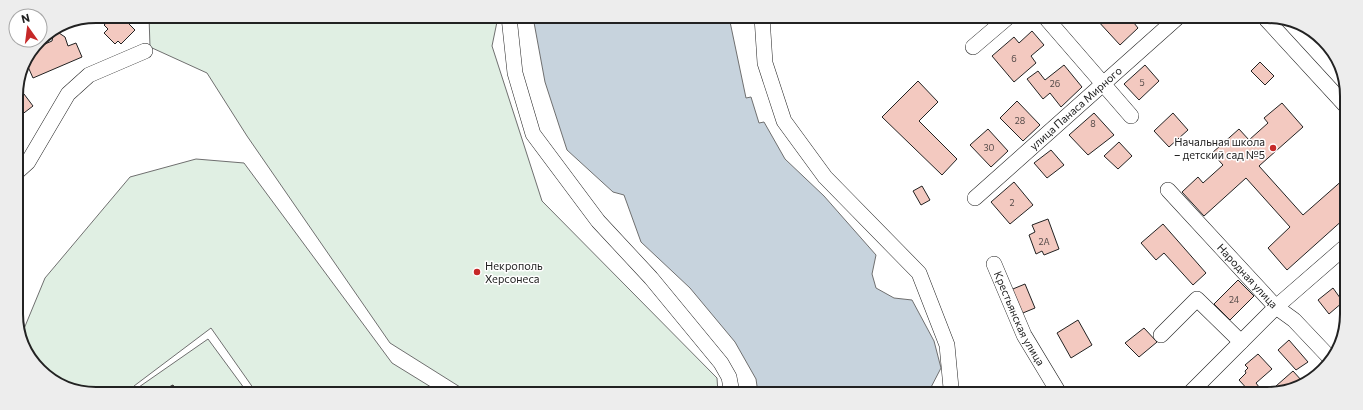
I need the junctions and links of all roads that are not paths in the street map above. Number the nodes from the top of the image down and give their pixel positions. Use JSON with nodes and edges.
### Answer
{"nodes":[{"id":1,"x":510,"y":23,"type":"edge"},
{"id":2,"x":762,"y":23,"type":"edge"},
{"id":3,"x":1001,"y":23,"type":"edge"},
{"id":4,"x":1050,"y":23,"type":"edge"},
{"id":5,"x":1171,"y":23,"type":"edge"},
{"id":6,"x":1270,"y":23,"type":"edge"},
{"id":7,"x":973,"y":47,"type":"dead end"},
{"id":8,"x":146,"y":51,"type":"dead end"},
{"id":9,"x":1104,"y":84,"type":"junction"},
{"id":10,"x":1340,"y":100,"type":"edge"},
{"id":11,"x":1131,"y":116,"type":"dead end"},
{"id":12,"x":23,"y":167,"type":"edge"},
{"id":13,"x":1168,"y":190,"type":"dead end"},
{"id":14,"x":975,"y":198,"type":"dead end"},
{"id":15,"x":1340,"y":251,"type":"edge"},
{"id":16,"x":994,"y":264,"type":"dead end"},
{"id":17,"x":1276,"y":307,"type":"junction"},
{"id":18,"x":1161,"y":335,"type":"dead end"},
{"id":19,"x":1241,"y":342,"type":"junction"},
{"id":20,"x":1328,"y":355,"type":"edge"},
{"id":21,"x":730,"y":387,"type":"edge"},
{"id":22,"x":951,"y":387,"type":"edge"},
{"id":23,"x":1055,"y":387,"type":"edge"},
{"id":24,"x":1196,"y":387,"type":"edge"}],
"edges":[{"from":1,"to":21,"type":"street"},
{"from":2,"to":22,"type":"street"},
{"from":3,"to":7,"type":"street"},
{"from":4,"to":9,"type":"street"},
{"from":5,"to":9,"type":"street","name":"улица Панаса Мирного"},
{"from":6,"to":10,"type":"street"},
{"from":8,"to":12,"type":"street"},
{"from":9,"to":11,"type":"street"},
{"from":9,"to":14,"type":"street","name":"улица Панаса Мирного"},
{"from":13,"to":17,"type":"street","name":"Народная улица"},
{"from":15,"to":17,"type":"street"},
{"from":16,"to":23,"type":"street","name":"Крестьянская улица"},
{"from":17,"to":19,"type":"street"},
{"from":17,"to":20,"type":"street","name":"Народная улица"},
{"from":18,"to":19,"type":"street"},
{"from":19,"to":24,"type":"street"}]}
